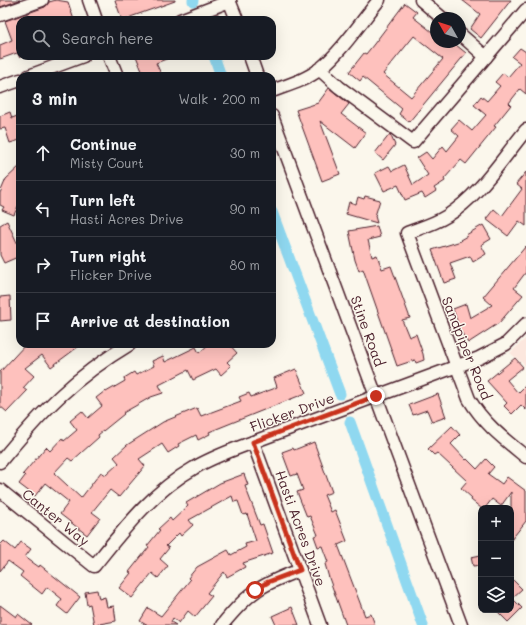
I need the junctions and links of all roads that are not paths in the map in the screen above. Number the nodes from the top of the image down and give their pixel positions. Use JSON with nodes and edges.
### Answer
{"nodes":[{"id":1,"x":42,"y":0,"type":"edge"},
{"id":2,"x":89,"y":0,"type":"edge"},
{"id":3,"x":379,"y":0,"type":"edge"},
{"id":4,"x":421,"y":0,"type":"edge"},
{"id":5,"x":229,"y":1,"type":"edge"},
{"id":6,"x":526,"y":10,"type":"edge"},
{"id":7,"x":435,"y":12,"type":"edge"},
{"id":8,"x":0,"y":15,"type":"edge"},
{"id":9,"x":95,"y":16,"type":"edge"},
{"id":10,"x":190,"y":16,"type":"edge"},
{"id":11,"x":235,"y":16,"type":"edge"},
{"id":12,"x":466,"y":39,"type":"edge"},
{"id":13,"x":486,"y":57,"type":"junction"},
{"id":14,"x":72,"y":60,"type":"edge"},
{"id":15,"x":111,"y":60,"type":"edge"},
{"id":16,"x":251,"y":60,"type":"edge"},
{"id":17,"x":319,"y":69,"type":"junction"},
{"id":18,"x":41,"y":72,"type":"edge"},
{"id":19,"x":116,"y":72,"type":"edge"},
{"id":20,"x":256,"y":72,"type":"edge"},
{"id":21,"x":16,"y":81,"type":"edge"},
{"id":22,"x":0,"y":87,"type":"edge"},
{"id":23,"x":276,"y":89,"type":"edge"},
{"id":24,"x":276,"y":127,"type":"edge"},
{"id":25,"x":526,"y":130,"type":"edge"},
{"id":26,"x":526,"y":324,"type":"edge"},
{"id":27,"x":124,"y":348,"type":"edge"},
{"id":28,"x":456,"y":367,"type":"junction"},
{"id":29,"x":376,"y":396,"type":"junction"},
{"id":30,"x":253,"y":442,"type":"junction"},
{"id":31,"x":526,"y":457,"type":"edge"},
{"id":32,"x":0,"y":462,"type":"edge"},
{"id":33,"x":0,"y":490,"type":"edge"},
{"id":34,"x":94,"y":566,"type":"joint"},
{"id":35,"x":300,"y":570,"type":"junction"},
{"id":36,"x":222,"y":625,"type":"edge"},
{"id":37,"x":320,"y":625,"type":"edge"},
{"id":38,"x":461,"y":625,"type":"edge"}],
"edges":[{"from":1,"to":8,"type":"street"},
{"from":2,"to":9,"type":"street"},
{"from":3,"to":17,"type":"street"},
{"from":4,"to":7,"type":"street"},
{"from":5,"to":10,"type":"street"},
{"from":5,"to":11,"type":"street"},
{"from":6,"to":13,"type":"street"},
{"from":12,"to":13,"type":"street"},
{"from":13,"to":17,"type":"street"},
{"from":14,"to":18,"type":"street"},
{"from":15,"to":19,"type":"street"},
{"from":16,"to":20,"type":"street"},
{"from":17,"to":23,"type":"street"},
{"from":21,"to":22,"type":"street"},
{"from":24,"to":29,"type":"street","name":"Stine Road"},
{"from":25,"to":28,"type":"street","name":"Sandpiper Road"},
{"from":26,"to":28,"type":"street","name":"Flicker Drive"},
{"from":27,"to":32,"type":"street"},
{"from":28,"to":29,"type":"street","name":"Flicker Drive"},
{"from":28,"to":31,"type":"street","name":"Sandpiper Road"},
{"from":29,"to":30,"type":"street","name":"Flicker Drive"},
{"from":29,"to":38,"type":"street","name":"Stine Road"},
{"from":30,"to":34,"type":"street","name":"Flicker Drive"},
{"from":30,"to":35,"type":"street","name":"Hasti Acres Drive"},
{"from":33,"to":34,"type":"street","name":"Canter Way"},
{"from":35,"to":36,"type":"street"},
{"from":35,"to":37,"type":"street","name":"Hasti Acres Drive"}]}
